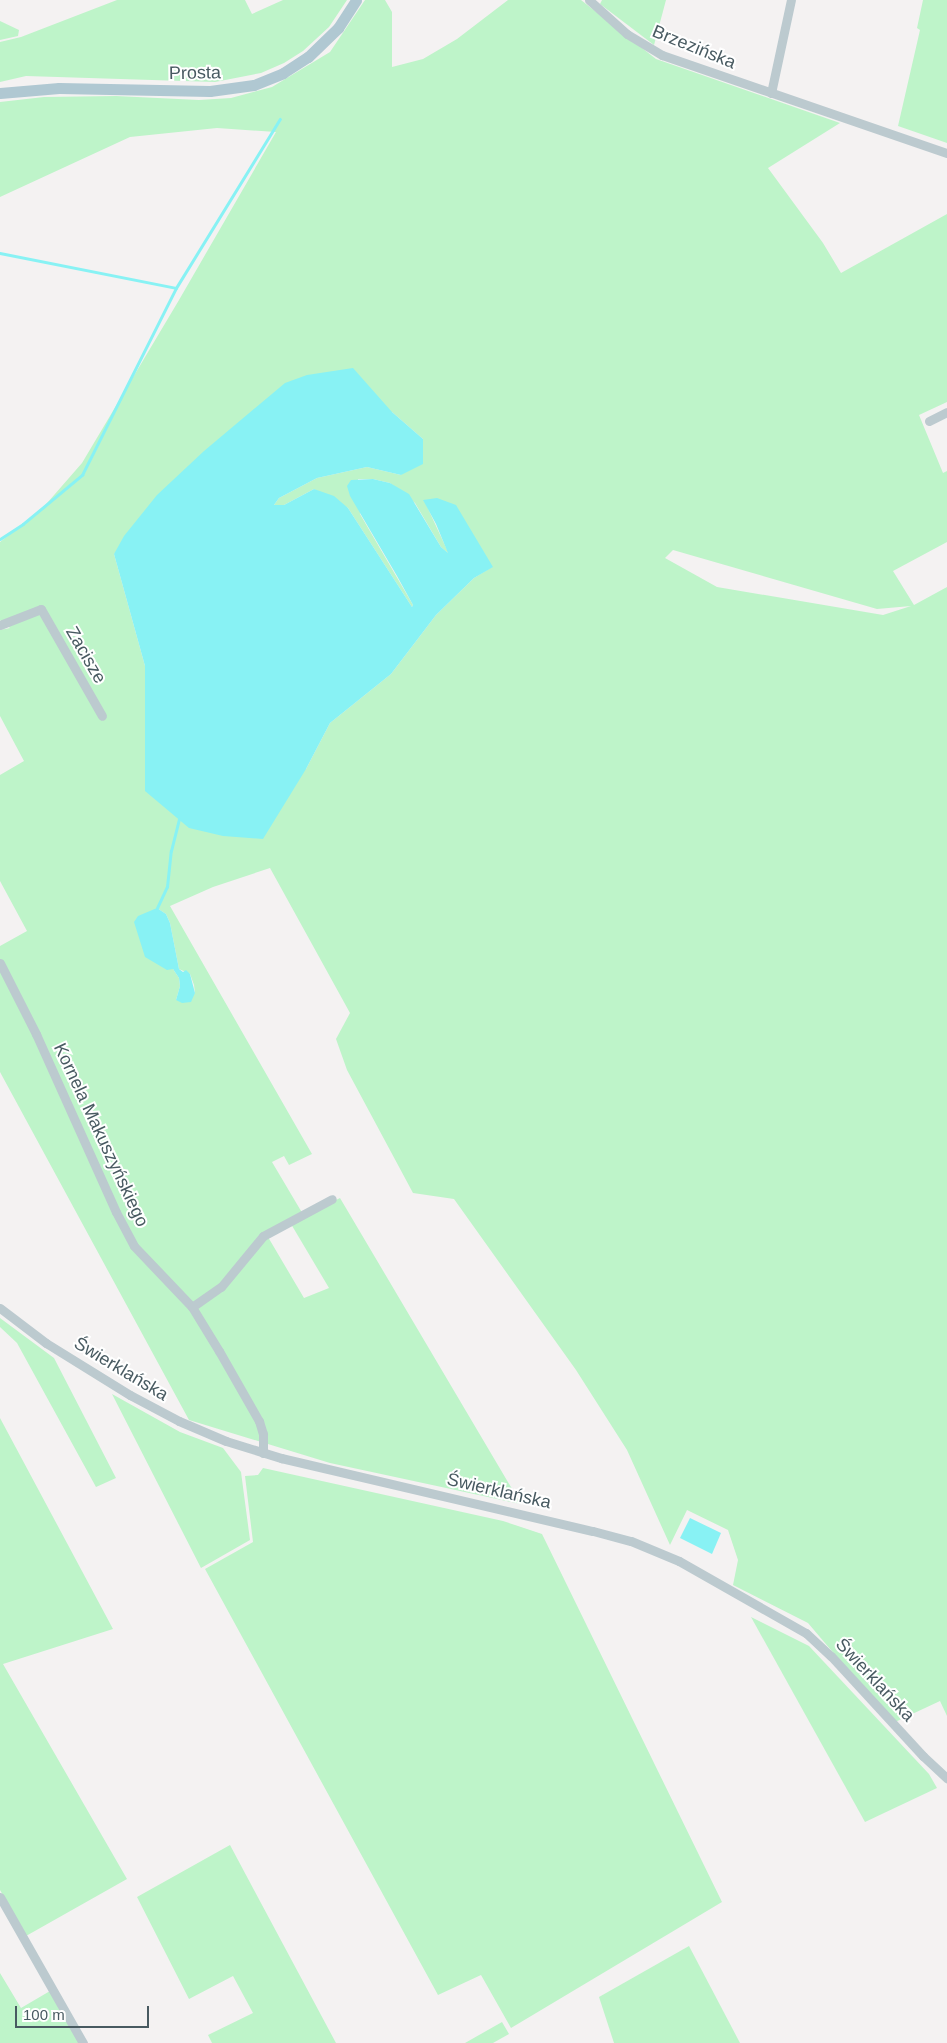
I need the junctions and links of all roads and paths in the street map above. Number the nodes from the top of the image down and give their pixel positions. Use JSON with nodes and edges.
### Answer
{"nodes":[{"id":1,"x":356,"y":0,"type":"edge"},
{"id":2,"x":588,"y":0,"type":"edge"},
{"id":3,"x":791,"y":0,"type":"edge"},
{"id":4,"x":0,"y":93,"type":"edge"},
{"id":5,"x":771,"y":93,"type":"junction"},
{"id":6,"x":947,"y":152,"type":"edge"},
{"id":7,"x":947,"y":412,"type":"edge"},
{"id":8,"x":929,"y":421,"type":"dead end"},
{"id":9,"x":0,"y":626,"type":"edge"},
{"id":10,"x":102,"y":716,"type":"dead end"},
{"id":11,"x":0,"y":962,"type":"edge"},
{"id":12,"x":332,"y":1199,"type":"dead end"},
{"id":13,"x":192,"y":1307,"type":"junction"},
{"id":14,"x":0,"y":1308,"type":"edge"},
{"id":15,"x":263,"y":1453,"type":"junction"},
{"id":16,"x":947,"y":1778,"type":"edge"},
{"id":17,"x":0,"y":1897,"type":"edge"},
{"id":18,"x":84,"y":2043,"type":"edge"}],
"edges":[{"from":1,"to":4,"type":"main road","name":"Prosta"},
{"from":2,"to":5,"type":"street","name":"Brzezińska"},
{"from":3,"to":5,"type":"street"},
{"from":5,"to":6,"type":"street","name":"Brzezińska"},
{"from":7,"to":8,"type":"street"},
{"from":9,"to":10,"type":"street","name":"Zacisze"},
{"from":11,"to":13,"type":"street","name":"Kornela Makuszyńskiego"},
{"from":12,"to":13,"type":"street"},
{"from":13,"to":15,"type":"street","name":"Kornela Makuszyńskiego"},
{"from":14,"to":15,"type":"street","name":"Świerklańska"},
{"from":15,"to":16,"type":"street","name":"Świerklańska"},
{"from":17,"to":18,"type":"street"}]}
